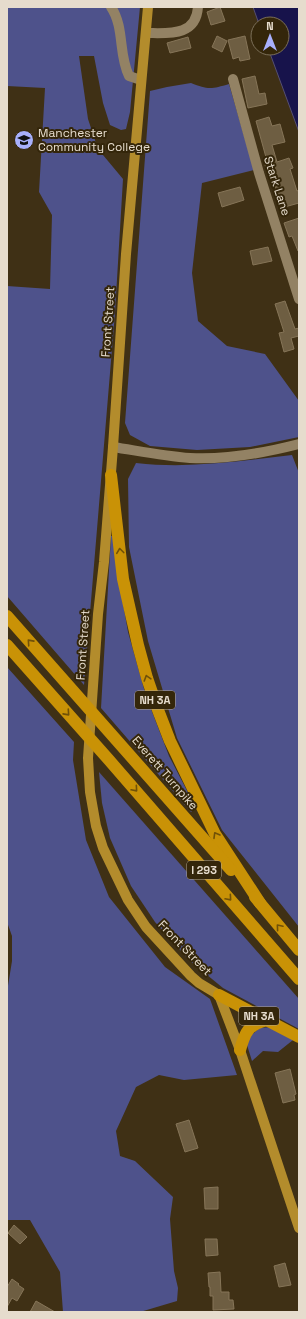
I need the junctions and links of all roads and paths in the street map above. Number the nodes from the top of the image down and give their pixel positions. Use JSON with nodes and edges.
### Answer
{"nodes":[{"id":1,"x":111,"y":7,"type":"edge"},
{"id":2,"x":148,"y":7,"type":"edge"},
{"id":3,"x":198,"y":7,"type":"edge"},
{"id":4,"x":146,"y":33,"type":"junction"},
{"id":5,"x":233,"y":79,"type":"dead end"},
{"id":6,"x":141,"y":80,"type":"junction"},
{"id":7,"x":299,"y":299,"type":"edge"},
{"id":8,"x":299,"y":444,"type":"edge"},
{"id":9,"x":113,"y":447,"type":"junction"},
{"id":10,"x":111,"y":475,"type":"junction"},
{"id":11,"x":7,"y":616,"type":"edge"},
{"id":12,"x":7,"y":645,"type":"edge"},
{"id":13,"x":260,"y":903,"type":"junction"},
{"id":14,"x":299,"y":950,"type":"edge"},
{"id":15,"x":299,"y":979,"type":"edge"},
{"id":16,"x":219,"y":995,"type":"junction"},
{"id":17,"x":267,"y":1020,"type":"junction"},
{"id":18,"x":299,"y":1037,"type":"edge"},
{"id":19,"x":240,"y":1050,"type":"junction"},
{"id":20,"x":299,"y":1228,"type":"edge"}],
"edges":[{"from":1,"to":6,"type":"street"},
{"from":2,"to":4,"type":"main road","name":"Front Street","number":"NH 3A"},
{"from":3,"to":4,"type":"street"},
{"from":4,"to":6,"type":"main road","name":"Front Street","number":"NH 3A"},
{"from":5,"to":7,"type":"street","name":"Stark Lane"},
{"from":6,"to":9,"type":"main road","name":"Front Street","number":"NH 3A"},
{"from":8,"to":9,"type":"street"},
{"from":9,"to":10,"type":"main road","name":"Front Street","number":"NH 3A"},
{"from":13,"to":10,"type":"highway","number":"NH 3A","one_way":true},
{"from":10,"to":16,"type":"main road","name":"Front Street","number":"NH 3A"},
{"from":13,"to":11,"type":"highway","name":"Everett Turnpike","number":"I 293","one_way":true},
{"from":12,"to":15,"type":"highway","number":"I 293","one_way":true},
{"from":14,"to":13,"type":"highway","name":"Everett Turnpike","number":"I 293","one_way":true},
{"from":16,"to":17,"type":"highway","number":"NH 3A"},
{"from":16,"to":19,"type":"main road"},
{"from":17,"to":18,"type":"highway","number":"NH 3A"},
{"from":17,"to":19,"type":"highway"},
{"from":19,"to":20,"type":"main road"}]}
